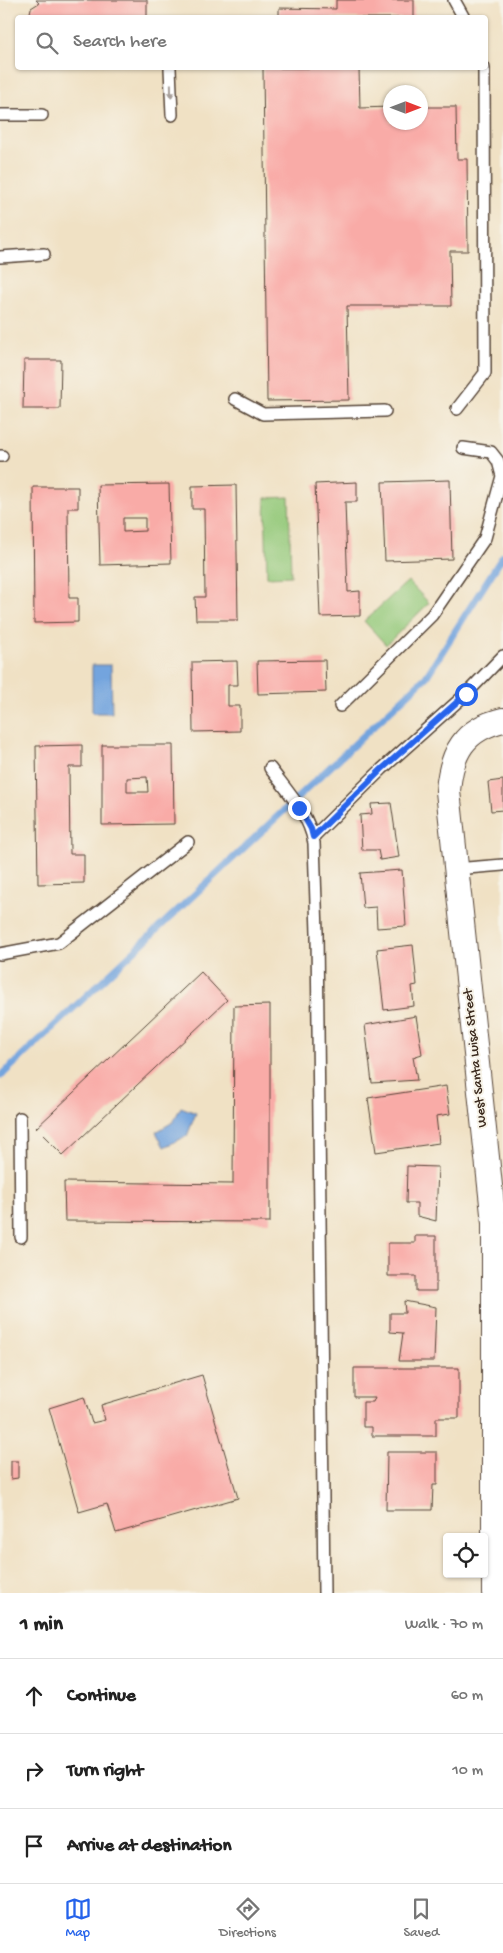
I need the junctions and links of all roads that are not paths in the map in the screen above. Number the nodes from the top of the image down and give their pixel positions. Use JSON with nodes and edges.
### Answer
{"nodes":[{"id":1,"x":454,"y":0,"type":"edge"},
{"id":2,"x":462,"y":15,"type":"edge"},
{"id":3,"x":170,"y":70,"type":"edge"},
{"id":4,"x":484,"y":70,"type":"edge"},
{"id":5,"x":0,"y":115,"type":"edge"},
{"id":6,"x":42,"y":115,"type":"dead end"},
{"id":7,"x":172,"y":115,"type":"dead end"},
{"id":8,"x":44,"y":254,"type":"dead end"},
{"id":9,"x":0,"y":257,"type":"edge"},
{"id":10,"x":235,"y":399,"type":"dead end"},
{"id":11,"x":457,"y":409,"type":"dead end"},
{"id":12,"x":385,"y":411,"type":"dead end"},
{"id":13,"x":463,"y":448,"type":"dead end"},
{"id":14,"x":503,"y":656,"type":"edge"},
{"id":15,"x":340,"y":706,"type":"dead end"},
{"id":16,"x":503,"y":720,"type":"edge"},
{"id":17,"x":270,"y":768,"type":"dead end"},
{"id":18,"x":313,"y":837,"type":"junction"},
{"id":19,"x":188,"y":842,"type":"dead end"},
{"id":20,"x":503,"y":865,"type":"edge"},
{"id":21,"x":456,"y":869,"type":"junction"},
{"id":22,"x":0,"y":954,"type":"edge"},
{"id":23,"x":20,"y":1118,"type":"dead end"},
{"id":24,"x":21,"y":1237,"type":"dead end"},
{"id":25,"x":324,"y":1593,"type":"edge"},
{"id":26,"x":494,"y":1593,"type":"edge"}],
"edges":[{"from":1,"to":2,"type":"lane"},
{"from":3,"to":7,"type":"lane","one_way":true},
{"from":4,"to":11,"type":"lane"},
{"from":5,"to":6,"type":"lane"},
{"from":8,"to":9,"type":"lane"},
{"from":10,"to":12,"type":"lane"},
{"from":13,"to":15,"type":"lane"},
{"from":14,"to":18,"type":"lane"},
{"from":16,"to":21,"type":"street","name":"West Santa Luisa Street"},
{"from":17,"to":18,"type":"lane"},
{"from":18,"to":25,"type":"lane"},
{"from":19,"to":22,"type":"lane"},
{"from":20,"to":21,"type":"lane"},
{"from":21,"to":26,"type":"street","name":"West Santa Luisa Street"},
{"from":23,"to":24,"type":"lane"}]}
